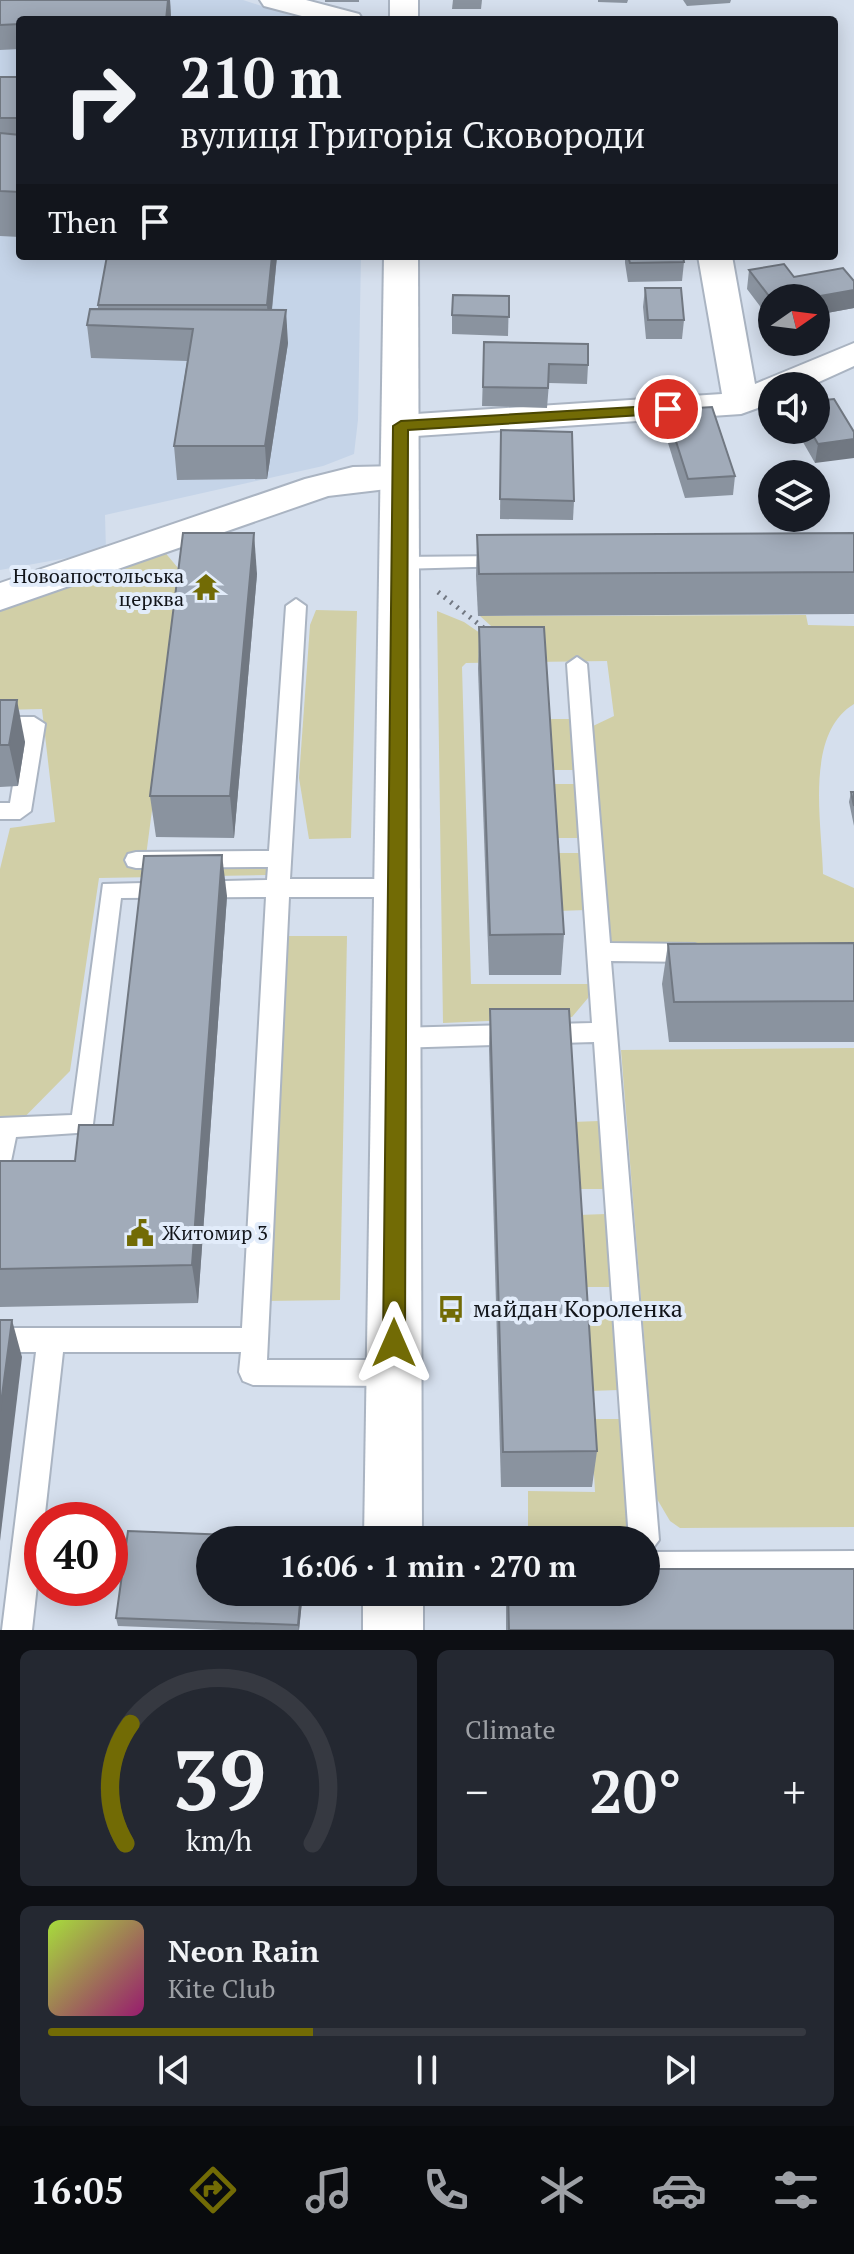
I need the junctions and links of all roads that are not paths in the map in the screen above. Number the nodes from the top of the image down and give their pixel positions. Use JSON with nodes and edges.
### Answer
{"nodes":[{"id":1,"x":274,"y":0,"type":"edge"},
{"id":2,"x":334,"y":16,"type":"edge"},
{"id":3,"x":401,"y":260,"type":"edge"},
{"id":4,"x":716,"y":260,"type":"edge"},
{"id":5,"x":849,"y":358,"type":"edge"},
{"id":6,"x":815,"y":372,"type":"edge"},
{"id":7,"x":757,"y":396,"type":"edge"},
{"id":8,"x":401,"y":426,"type":"junction"},
{"id":9,"x":399,"y":478,"type":"junction"},
{"id":10,"x":524,"y":562,"type":"edge"},
{"id":11,"x":414,"y":575,"type":"junction"},
{"id":12,"x":0,"y":597,"type":"edge"},
{"id":13,"x":296,"y":606,"type":"dead end"},
{"id":14,"x":577,"y":664,"type":"dead end"},
{"id":15,"x":0,"y":724,"type":"edge"},
{"id":16,"x":0,"y":811,"type":"edge"},
{"id":17,"x":280,"y":859,"type":"junction"},
{"id":18,"x":136,"y":860,"type":"dead end"},
{"id":19,"x":278,"y":888,"type":"junction"},
{"id":20,"x":397,"y":888,"type":"junction"},
{"id":21,"x":600,"y":952,"type":"junction"},
{"id":22,"x":711,"y":953,"type":"edge"},
{"id":23,"x":606,"y":1032,"type":"junction"},
{"id":24,"x":395,"y":1038,"type":"junction"},
{"id":25,"x":0,"y":1163,"type":"edge"},
{"id":26,"x":0,"y":1340,"type":"edge"},
{"id":27,"x":51,"y":1340,"type":"junction"},
{"id":28,"x":255,"y":1340,"type":"junction"},
{"id":29,"x":394,"y":1373,"type":"junction"},
{"id":30,"x":393,"y":1526,"type":"edge"},
{"id":31,"x":643,"y":1526,"type":"edge"},
{"id":32,"x":854,"y":1565,"type":"edge"},
{"id":33,"x":660,"y":1566,"type":"edge"},
{"id":34,"x":393,"y":1606,"type":"edge"},
{"id":35,"x":17,"y":1630,"type":"edge"},
{"id":36,"x":393,"y":1630,"type":"edge"}],
"edges":[{"from":1,"to":2,"type":"street"},
{"from":3,"to":8,"type":"street"},
{"from":4,"to":7,"type":"street"},
{"from":5,"to":6,"type":"street"},
{"from":7,"to":8,"type":"street"},
{"from":8,"to":9,"type":"street"},
{"from":9,"to":11,"type":"street"},
{"from":9,"to":12,"type":"street"},
{"from":10,"to":11,"type":"lane"},
{"from":11,"to":20,"type":"street"},
{"from":13,"to":17,"type":"lane"},
{"from":14,"to":21,"type":"lane"},
{"from":15,"to":16,"type":"lane"},
{"from":17,"to":18,"type":"lane"},
{"from":17,"to":19,"type":"lane"},
{"from":19,"to":20,"type":"lane"},
{"from":19,"to":25,"type":"lane"},
{"from":19,"to":28,"type":"lane"},
{"from":20,"to":24,"type":"street"},
{"from":21,"to":22,"type":"lane"},
{"from":21,"to":23,"type":"lane"},
{"from":23,"to":24,"type":"lane"},
{"from":23,"to":31,"type":"lane"},
{"from":24,"to":29,"type":"street"},
{"from":26,"to":27,"type":"lane"},
{"from":27,"to":28,"type":"lane"},
{"from":27,"to":35,"type":"lane"},
{"from":28,"to":29,"type":"lane"},
{"from":29,"to":30,"type":"street"},
{"from":32,"to":33,"type":"lane"},
{"from":34,"to":36,"type":"street"}]}
